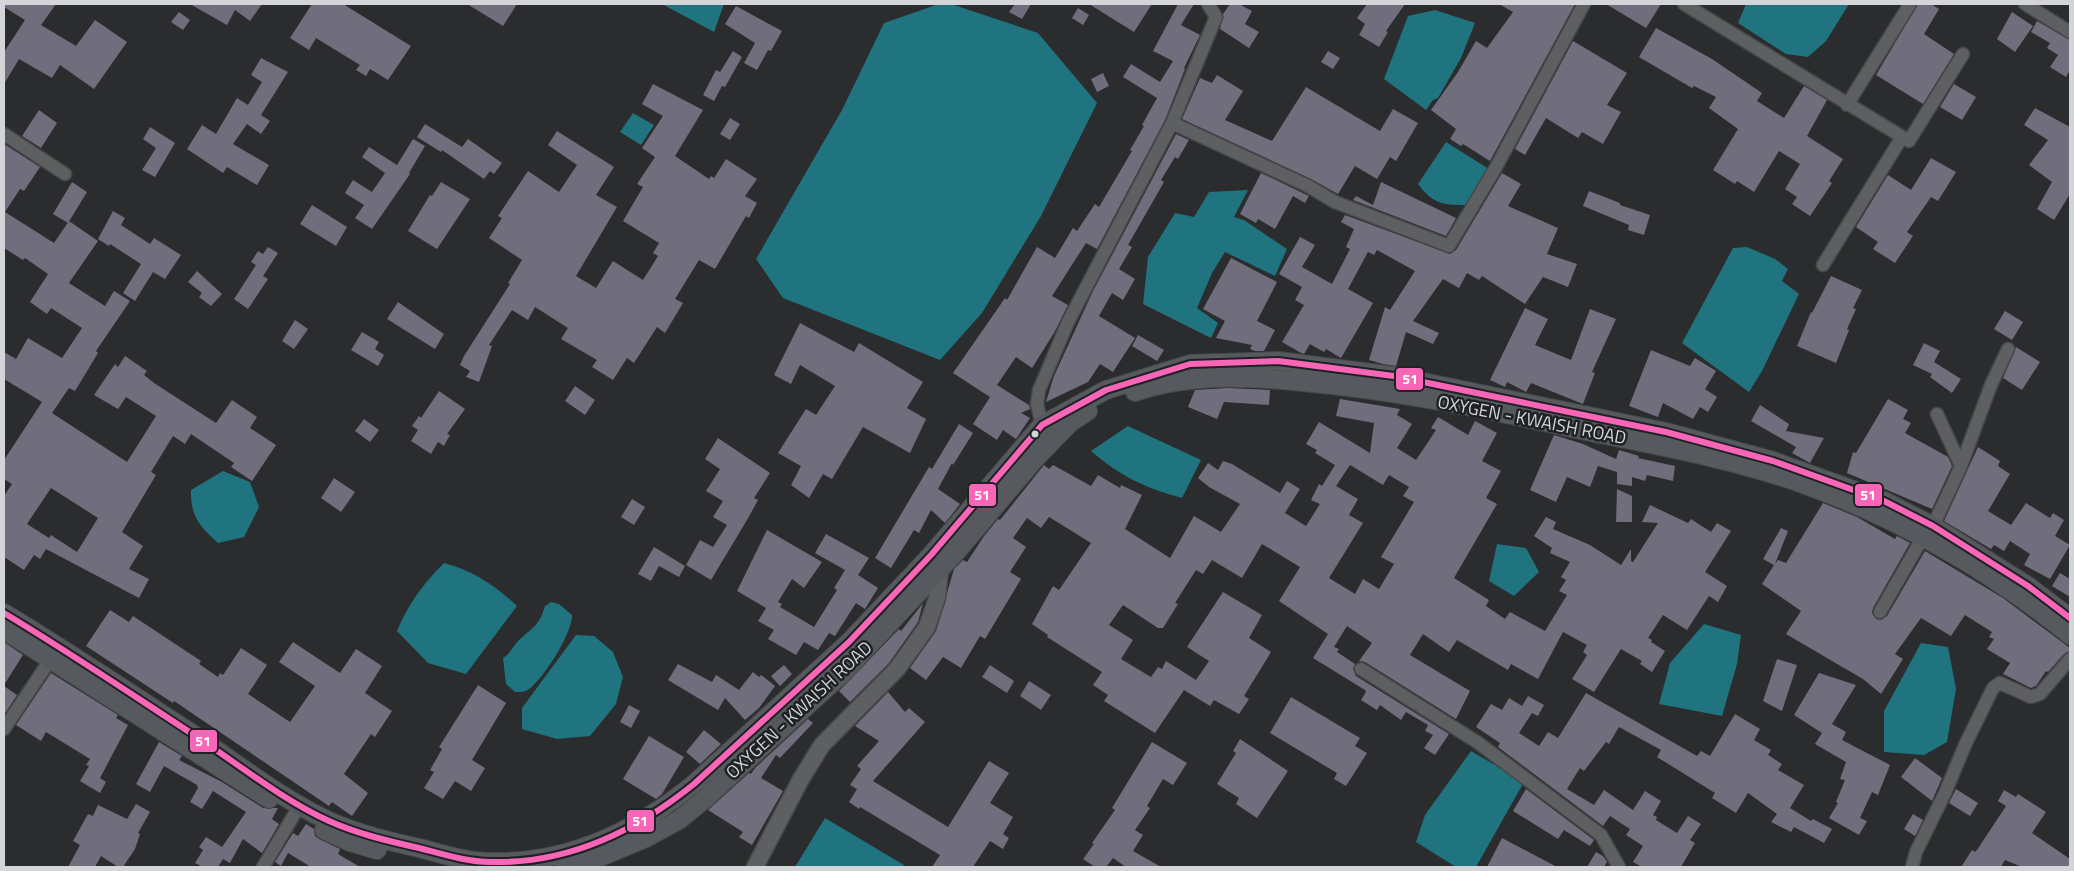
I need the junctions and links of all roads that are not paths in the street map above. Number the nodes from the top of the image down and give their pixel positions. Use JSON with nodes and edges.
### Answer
{"nodes":[{"id":1,"x":1208,"y":4,"type":"edge"},
{"id":2,"x":1584,"y":4,"type":"edge"},
{"id":3,"x":1684,"y":4,"type":"edge"},
{"id":4,"x":1910,"y":4,"type":"edge"},
{"id":5,"x":2025,"y":4,"type":"edge"},
{"id":6,"x":2070,"y":32,"type":"edge"},
{"id":7,"x":1963,"y":54,"type":"dead end"},
{"id":8,"x":1847,"y":105,"type":"junction"},
{"id":9,"x":1172,"y":123,"type":"junction"},
{"id":10,"x":4,"y":134,"type":"edge"},
{"id":11,"x":1902,"y":137,"type":"junction"},
{"id":12,"x":65,"y":174,"type":"dead end"},
{"id":13,"x":1823,"y":265,"type":"dead end"},
{"id":14,"x":2008,"y":349,"type":"dead end"},
{"id":15,"x":1937,"y":414,"type":"dead end"},
{"id":16,"x":1042,"y":425,"type":"junction"},
{"id":17,"x":1961,"y":466,"type":"junction"},
{"id":18,"x":1928,"y":531,"type":"junction"},
{"id":19,"x":935,"y":562,"type":"junction"},
{"id":20,"x":1880,"y":612,"type":"dead end"},
{"id":21,"x":4,"y":613,"type":"edge"},
{"id":22,"x":2070,"y":618,"type":"edge"},
{"id":23,"x":4,"y":630,"type":"edge"},
{"id":24,"x":2070,"y":635,"type":"edge"},
{"id":25,"x":55,"y":652,"type":"junction"},
{"id":26,"x":2070,"y":659,"type":"edge"},
{"id":27,"x":1361,"y":669,"type":"dead end"},
{"id":28,"x":4,"y":728,"type":"edge"},
{"id":29,"x":294,"y":814,"type":"junction"},
{"id":30,"x":527,"y":864,"type":"edge"},
{"id":31,"x":263,"y":867,"type":"edge"},
{"id":32,"x":460,"y":867,"type":"edge"},
{"id":33,"x":565,"y":867,"type":"edge"},
{"id":34,"x":755,"y":867,"type":"edge"},
{"id":35,"x":1619,"y":867,"type":"edge"},
{"id":36,"x":1912,"y":867,"type":"edge"}],
"edges":[{"from":1,"to":9,"type":"street"},
{"from":2,"to":9,"type":"street"},
{"from":3,"to":8,"type":"street"},
{"from":4,"to":8,"type":"street"},
{"from":5,"to":6,"type":"street"},
{"from":7,"to":11,"type":"street"},
{"from":8,"to":11,"type":"street"},
{"from":9,"to":16,"type":"street"},
{"from":10,"to":12,"type":"street"},
{"from":11,"to":13,"type":"street"},
{"from":14,"to":17,"type":"street"},
{"from":15,"to":17,"type":"street"},
{"from":16,"to":18,"type":"main road","name":"OXYGEN - KWAISH ROAD"},
{"from":16,"to":19,"type":"main road","name":"OXYGEN - KWAISH ROAD"},
{"from":17,"to":18,"type":"street"},
{"from":18,"to":19,"type":"main road","name":"OXYGEN - KWAISH ROAD"},
{"from":18,"to":20,"type":"street"},
{"from":18,"to":22,"type":"main road","name":"OXYGEN - KWAISH ROAD"},
{"from":18,"to":24,"type":"main road","name":"OXYGEN - KWAISH ROAD"},
{"from":19,"to":30,"type":"main road","name":"OXYGEN - KWAISH ROAD"},
{"from":19,"to":33,"type":"main road","name":"OXYGEN - KWAISH ROAD"},
{"from":19,"to":34,"type":"street"},
{"from":21,"to":25,"type":"main road","name":"OXYGEN - KWAISH ROAD"},
{"from":23,"to":25,"type":"main road","name":"OXYGEN - KWAISH ROAD"},
{"from":25,"to":28,"type":"street"},
{"from":25,"to":29,"type":"main road","name":"OXYGEN - KWAISH ROAD"},
{"from":25,"to":30,"type":"main road","name":"OXYGEN - KWAISH ROAD"},
{"from":26,"to":36,"type":"street"},
{"from":27,"to":35,"type":"street"},
{"from":29,"to":31,"type":"street"},
{"from":29,"to":32,"type":"main road","name":"OXYGEN - KWAISH ROAD"}]}
